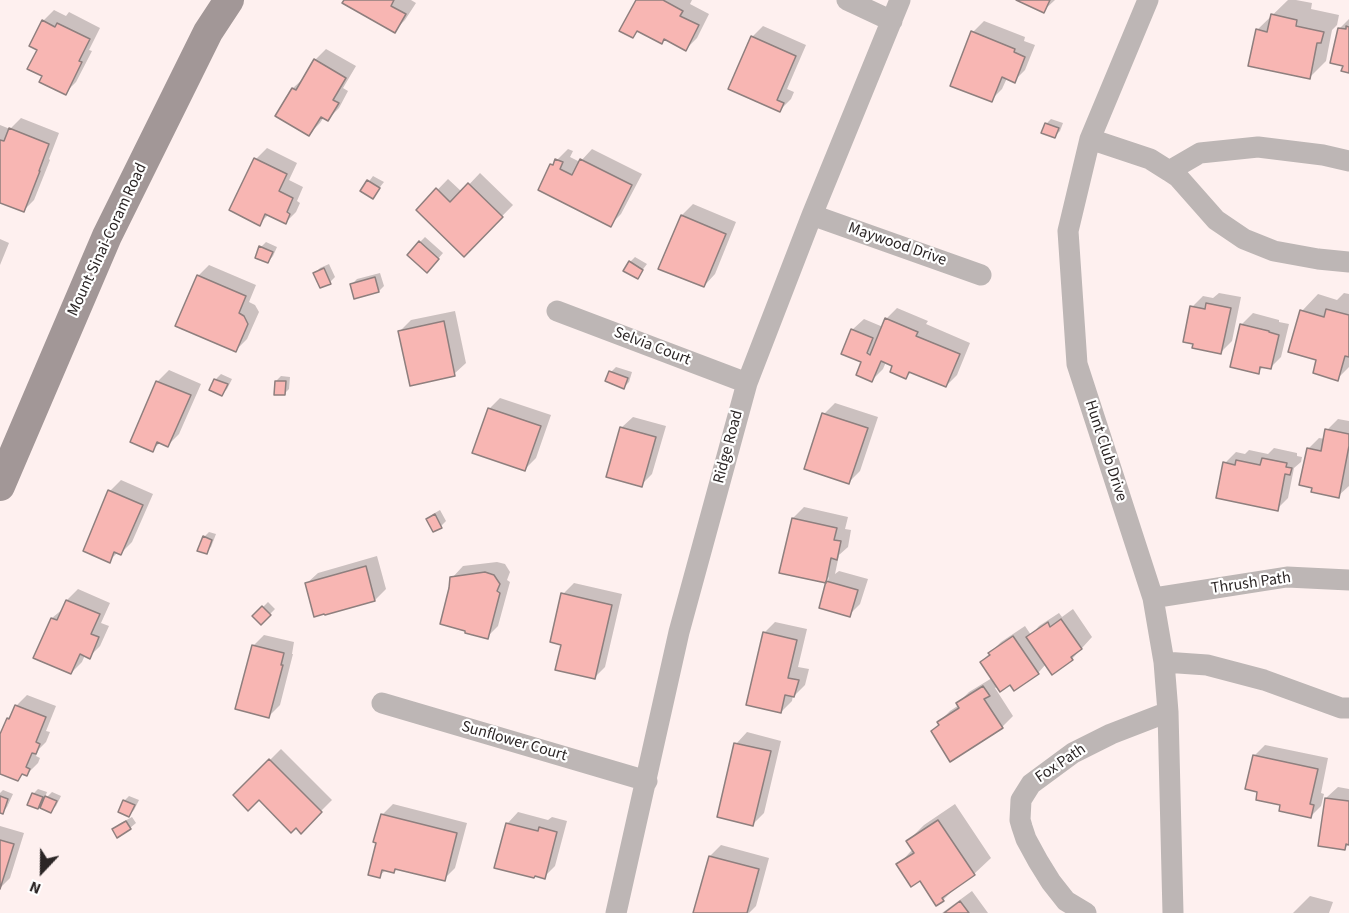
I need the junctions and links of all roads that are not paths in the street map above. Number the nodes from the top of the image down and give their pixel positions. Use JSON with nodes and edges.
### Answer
{"nodes":[{"id":1,"x":229,"y":0,"type":"edge"},
{"id":2,"x":847,"y":0,"type":"edge"},
{"id":3,"x":900,"y":0,"type":"edge"},
{"id":4,"x":1148,"y":0,"type":"edge"},
{"id":5,"x":892,"y":21,"type":"junction"},
{"id":6,"x":1090,"y":139,"type":"junction"},
{"id":7,"x":1349,"y":161,"type":"edge"},
{"id":8,"x":1169,"y":171,"type":"junction"},
{"id":9,"x":812,"y":215,"type":"junction"},
{"id":10,"x":1349,"y":262,"type":"edge"},
{"id":11,"x":981,"y":275,"type":"dead end"},
{"id":12,"x":557,"y":311,"type":"dead end"},
{"id":13,"x":747,"y":383,"type":"junction"},
{"id":14,"x":0,"y":486,"type":"edge"},
{"id":15,"x":1349,"y":580,"type":"edge"},
{"id":16,"x":1153,"y":598,"type":"junction"},
{"id":17,"x":1164,"y":662,"type":"junction"},
{"id":18,"x":382,"y":703,"type":"dead end"},
{"id":19,"x":1349,"y":708,"type":"edge"},
{"id":20,"x":1168,"y":712,"type":"junction"},
{"id":21,"x":647,"y":781,"type":"junction"},
{"id":22,"x":616,"y":913,"type":"edge"},
{"id":23,"x":1086,"y":913,"type":"edge"},
{"id":24,"x":1173,"y":913,"type":"edge"}],
"edges":[{"from":1,"to":14,"type":"main road","name":"Mount Sinai-Coram Road"},
{"from":2,"to":5,"type":"street"},
{"from":3,"to":5,"type":"street","name":"Ridge Road"},
{"from":4,"to":6,"type":"street","name":"Hunt Club Drive"},
{"from":5,"to":9,"type":"street","name":"Ridge Road"},
{"from":6,"to":8,"type":"street"},
{"from":6,"to":16,"type":"street","name":"Hunt Club Drive"},
{"from":7,"to":8,"type":"street"},
{"from":8,"to":10,"type":"street"},
{"from":9,"to":11,"type":"street","name":"Maywood Drive"},
{"from":9,"to":13,"type":"street","name":"Ridge Road"},
{"from":12,"to":13,"type":"street","name":"Selvia Court"},
{"from":13,"to":21,"type":"street","name":"Ridge Road"},
{"from":15,"to":16,"type":"street","name":"Thrush Path"},
{"from":16,"to":17,"type":"street","name":"Hunt Club Drive"},
{"from":17,"to":19,"type":"street"},
{"from":17,"to":20,"type":"street","name":"Hunt Club Drive"},
{"from":18,"to":21,"type":"street","name":"Sunflower Court"},
{"from":20,"to":23,"type":"street","name":"Fox Path"},
{"from":20,"to":24,"type":"street","name":"Hunt Club Drive"},
{"from":21,"to":22,"type":"street","name":"Ridge Road"}]}
